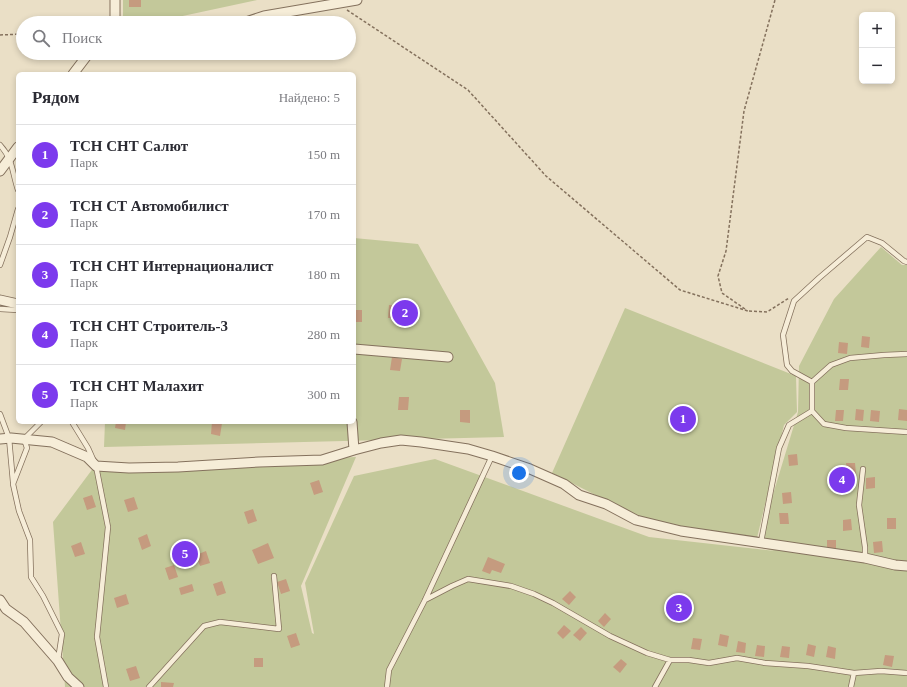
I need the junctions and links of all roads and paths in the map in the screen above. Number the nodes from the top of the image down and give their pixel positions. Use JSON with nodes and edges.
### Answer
{"nodes":[{"id":1,"x":115,"y":0,"type":"edge"},
{"id":2,"x":357,"y":0,"type":"edge"},
{"id":3,"x":776,"y":0,"type":"edge"},
{"id":4,"x":337,"y":4,"type":"junction"},
{"id":5,"x":115,"y":16,"type":"edge"},
{"id":6,"x":264,"y":16,"type":"edge"},
{"id":7,"x":355,"y":16,"type":"edge"},
{"id":8,"x":356,"y":16,"type":"edge"},
{"id":9,"x":16,"y":34,"type":"edge"},
{"id":10,"x":0,"y":35,"type":"edge"},
{"id":11,"x":84,"y":60,"type":"edge"},
{"id":12,"x":75,"y":72,"type":"edge"},
{"id":13,"x":0,"y":145,"type":"edge"},
{"id":14,"x":16,"y":149,"type":"edge"},
{"id":15,"x":9,"y":158,"type":"junction"},
{"id":16,"x":0,"y":171,"type":"edge"},
{"id":17,"x":16,"y":185,"type":"edge"},
{"id":18,"x":16,"y":216,"type":"edge"},
{"id":19,"x":907,"y":262,"type":"edge"},
{"id":20,"x":0,"y":265,"type":"edge"},
{"id":21,"x":0,"y":300,"type":"edge"},
{"id":22,"x":794,"y":301,"type":"junction"},
{"id":23,"x":16,"y":304,"type":"edge"},
{"id":24,"x":0,"y":309,"type":"edge"},
{"id":25,"x":16,"y":310,"type":"edge"},
{"id":26,"x":748,"y":311,"type":"junction"},
{"id":27,"x":356,"y":349,"type":"edge"},
{"id":28,"x":907,"y":354,"type":"edge"},
{"id":29,"x":448,"y":358,"type":"dead end"},
{"id":30,"x":812,"y":382,"type":"junction"},
{"id":31,"x":812,"y":411,"type":"junction"},
{"id":32,"x":0,"y":414,"type":"edge"},
{"id":33,"x":39,"y":424,"type":"edge"},
{"id":34,"x":73,"y":424,"type":"edge"},
{"id":35,"x":352,"y":424,"type":"edge"},
{"id":36,"x":907,"y":432,"type":"edge"},
{"id":37,"x":5,"y":438,"type":"edge"},
{"id":38,"x":24,"y":439,"type":"junction"},
{"id":39,"x":354,"y":450,"type":"junction"},
{"id":40,"x":492,"y":456,"type":"junction"},
{"id":41,"x":96,"y":466,"type":"junction"},
{"id":42,"x":863,"y":469,"type":"dead end"},
{"id":43,"x":13,"y":484,"type":"junction"},
{"id":44,"x":761,"y":542,"type":"junction"},
{"id":45,"x":865,"y":558,"type":"junction"},
{"id":46,"x":907,"y":566,"type":"edge"},
{"id":47,"x":274,"y":576,"type":"dead end"},
{"id":48,"x":0,"y":600,"type":"edge"},
{"id":49,"x":425,"y":600,"type":"junction"},
{"id":50,"x":670,"y":660,"type":"junction"},
{"id":51,"x":58,"y":661,"type":"junction"},
{"id":52,"x":854,"y":673,"type":"junction"},
{"id":53,"x":907,"y":673,"type":"edge"},
{"id":54,"x":79,"y":687,"type":"edge"},
{"id":55,"x":106,"y":687,"type":"edge"},
{"id":56,"x":149,"y":687,"type":"edge"},
{"id":57,"x":387,"y":687,"type":"edge"},
{"id":58,"x":655,"y":687,"type":"edge"},
{"id":59,"x":851,"y":687,"type":"edge"}],
"edges":[{"from":1,"to":5,"type":"street"},
{"from":2,"to":4,"type":"street"},
{"from":3,"to":26,"type":"path"},
{"from":4,"to":6,"type":"street"},
{"from":4,"to":7,"type":"path"},
{"from":8,"to":26,"type":"path"},
{"from":9,"to":10,"type":"path"},
{"from":11,"to":12,"type":"street"},
{"from":13,"to":15,"type":"lane"},
{"from":14,"to":15,"type":"street"},
{"from":15,"to":16,"type":"street"},
{"from":15,"to":17,"type":"lane"},
{"from":18,"to":20,"type":"lane"},
{"from":19,"to":22,"type":"lane"},
{"from":21,"to":23,"type":"street"},
{"from":22,"to":26,"type":"path"},
{"from":22,"to":30,"type":"lane"},
{"from":24,"to":25,"type":"lane"},
{"from":27,"to":29,"type":"street"},
{"from":28,"to":30,"type":"lane"},
{"from":30,"to":31,"type":"lane"},
{"from":31,"to":36,"type":"lane"},
{"from":31,"to":44,"type":"lane"},
{"from":32,"to":37,"type":"lane"},
{"from":33,"to":38,"type":"lane"},
{"from":34,"to":41,"type":"lane"},
{"from":35,"to":39,"type":"street"},
{"from":37,"to":38,"type":"street"},
{"from":37,"to":43,"type":"lane"},
{"from":38,"to":41,"type":"street"},
{"from":38,"to":43,"type":"lane"},
{"from":39,"to":40,"type":"street"},
{"from":39,"to":41,"type":"street"},
{"from":40,"to":44,"type":"street"},
{"from":40,"to":49,"type":"lane"},
{"from":41,"to":55,"type":"lane"},
{"from":42,"to":45,"type":"lane"},
{"from":43,"to":51,"type":"lane"},
{"from":44,"to":45,"type":"street"},
{"from":45,"to":46,"type":"street"},
{"from":47,"to":56,"type":"lane"},
{"from":48,"to":51,"type":"street"},
{"from":49,"to":50,"type":"lane"},
{"from":49,"to":57,"type":"lane"},
{"from":50,"to":52,"type":"lane"},
{"from":50,"to":58,"type":"lane"},
{"from":51,"to":54,"type":"street"},
{"from":52,"to":53,"type":"lane"},
{"from":52,"to":59,"type":"lane"}]}
